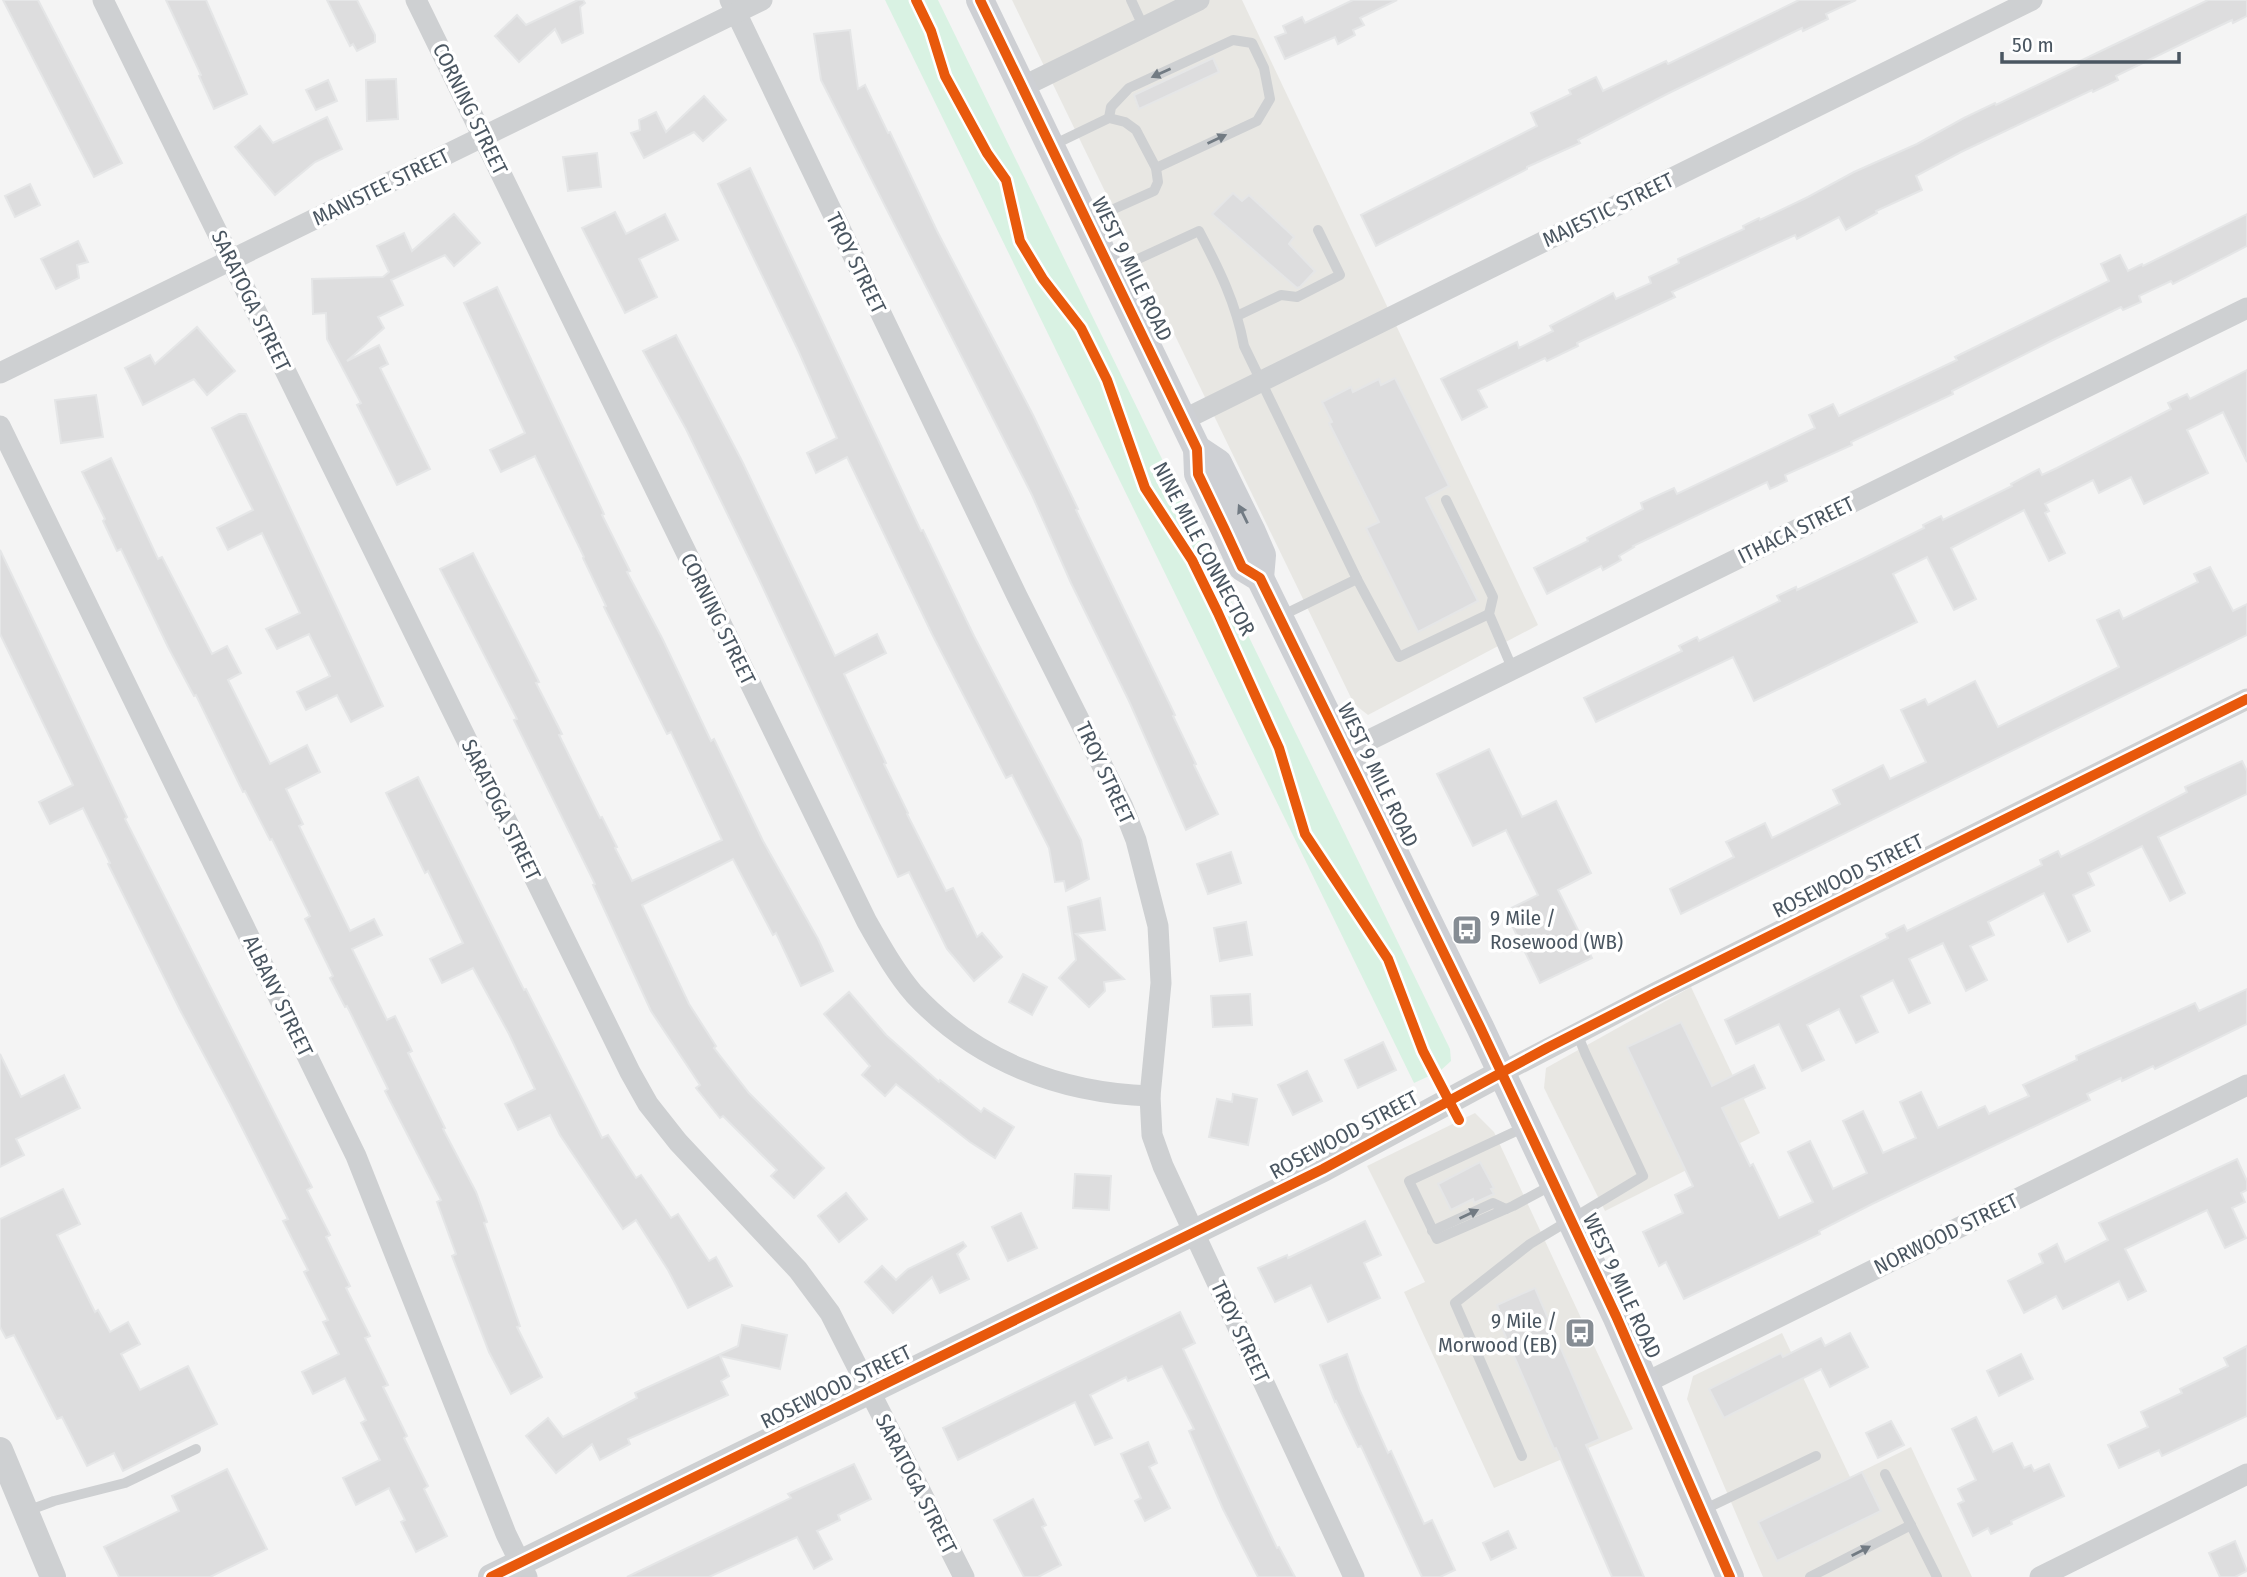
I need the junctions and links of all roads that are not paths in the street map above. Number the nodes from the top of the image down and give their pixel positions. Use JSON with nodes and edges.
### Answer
{"nodes":[{"id":1,"x":103,"y":0,"type":"edge"},
{"id":2,"x":416,"y":0,"type":"edge"},
{"id":3,"x":762,"y":0,"type":"edge"},
{"id":4,"x":980,"y":0,"type":"edge"},
{"id":5,"x":1130,"y":0,"type":"edge"},
{"id":6,"x":1199,"y":0,"type":"edge"},
{"id":7,"x":2032,"y":0,"type":"edge"},
{"id":8,"x":733,"y":6,"type":"edge"},
{"id":9,"x":1143,"y":28,"type":"junction"},
{"id":10,"x":1022,"y":87,"type":"junction"},
{"id":11,"x":1109,"y":118,"type":"junction"},
{"id":12,"x":484,"y":136,"type":"junction"},
{"id":13,"x":1050,"y":146,"type":"junction"},
{"id":14,"x":1156,"y":168,"type":"junction"},
{"id":15,"x":1087,"y":221,"type":"junction"},
{"id":16,"x":1318,"y":230,"type":"dead end"},
{"id":17,"x":231,"y":260,"type":"junction"},
{"id":18,"x":1112,"y":272,"type":"junction"},
{"id":19,"x":2247,"y":309,"type":"edge"},
{"id":20,"x":1239,"y":315,"type":"junction"},
{"id":21,"x":0,"y":373,"type":"edge"},
{"id":22,"x":1262,"y":382,"type":"junction"},
{"id":23,"x":1183,"y":419,"type":"junction"},
{"id":24,"x":0,"y":426,"type":"edge"},
{"id":25,"x":1446,"y":500,"type":"dead end"},
{"id":26,"x":1357,"y":579,"type":"junction"},
{"id":27,"x":1489,"y":614,"type":"junction"},
{"id":28,"x":1279,"y":617,"type":"junction"},
{"id":29,"x":1513,"y":670,"type":"junction"},
{"id":30,"x":2247,"y":699,"type":"edge"},
{"id":31,"x":1345,"y":752,"type":"junction"},
{"id":32,"x":1577,"y":1032,"type":"junction"},
{"id":33,"x":1500,"y":1073,"type":"junction"},
{"id":34,"x":2247,"y":1085,"type":"edge"},
{"id":35,"x":1150,"y":1096,"type":"junction"},
{"id":36,"x":1525,"y":1127,"type":"junction"},
{"id":37,"x":1554,"y":1184,"type":"junction"},
{"id":38,"x":1570,"y":1220,"type":"junction"},
{"id":39,"x":1194,"y":1233,"type":"junction"},
{"id":40,"x":1646,"y":1383,"type":"junction"},
{"id":41,"x":869,"y":1393,"type":"junction"},
{"id":42,"x":196,"y":1449,"type":"dead end"},
{"id":43,"x":0,"y":1450,"type":"edge"},
{"id":44,"x":1522,"y":1456,"type":"dead end"},
{"id":45,"x":1816,"y":1456,"type":"dead end"},
{"id":46,"x":1885,"y":1474,"type":"dead end"},
{"id":47,"x":2247,"y":1474,"type":"edge"},
{"id":48,"x":27,"y":1511,"type":"junction"},
{"id":49,"x":1701,"y":1511,"type":"junction"},
{"id":50,"x":1911,"y":1525,"type":"junction"},
{"id":51,"x":524,"y":1570,"type":"edge"},
{"id":52,"x":53,"y":1577,"type":"edge"},
{"id":53,"x":491,"y":1577,"type":"edge"},
{"id":54,"x":964,"y":1577,"type":"edge"},
{"id":55,"x":1354,"y":1577,"type":"edge"},
{"id":56,"x":1730,"y":1577,"type":"edge"},
{"id":57,"x":1810,"y":1577,"type":"edge"},
{"id":58,"x":1937,"y":1577,"type":"edge"},
{"id":59,"x":2040,"y":1577,"type":"edge"}],
"edges":[{"from":1,"to":17,"type":"street","name":"SARATOGA STREET"},
{"from":2,"to":12,"type":"street","name":"CORNING STREET"},
{"from":3,"to":8,"type":"street","name":"MANISTEE STREET"},
{"from":4,"to":10,"type":"main road","name":"WEST 9 MILE ROAD"},
{"from":5,"to":9,"type":"lane"},
{"from":6,"to":9,"type":"street"},
{"from":7,"to":22,"type":"street","name":"MAJESTIC STREET"},
{"from":8,"to":12,"type":"street","name":"MANISTEE STREET"},
{"from":8,"to":35,"type":"street","name":"TROY STREET"},
{"from":9,"to":10,"type":"street"},
{"from":10,"to":13,"type":"main road","name":"WEST 9 MILE ROAD"},
{"from":11,"to":13,"type":"lane"},
{"from":11,"to":14,"type":"lane"},
{"from":14,"to":11,"type":"lane","one_way":true},
{"from":12,"to":17,"type":"street","name":"MANISTEE STREET"},
{"from":12,"to":35,"type":"street","name":"CORNING STREET"},
{"from":13,"to":15,"type":"main road","name":"WEST 9 MILE ROAD"},
{"from":14,"to":15,"type":"lane"},
{"from":15,"to":18,"type":"main road","name":"WEST 9 MILE ROAD"},
{"from":16,"to":20,"type":"lane"},
{"from":17,"to":21,"type":"street","name":"MANISTEE STREET"},
{"from":17,"to":41,"type":"street","name":"SARATOGA STREET"},
{"from":18,"to":20,"type":"lane"},
{"from":18,"to":23,"type":"main road","name":"WEST 9 MILE ROAD"},
{"from":19,"to":29,"type":"street","name":"ITHACA STREET"},
{"from":20,"to":22,"type":"lane"},
{"from":22,"to":23,"type":"street","name":"MAJESTIC STREET"},
{"from":22,"to":26,"type":"lane"},
{"from":23,"to":28,"type":"main road","name":"WEST 9 MILE ROAD"},
{"from":24,"to":51,"type":"street","name":"ALBANY STREET"},
{"from":25,"to":27,"type":"lane"},
{"from":26,"to":27,"type":"lane"},
{"from":26,"to":28,"type":"lane"},
{"from":27,"to":29,"type":"lane"},
{"from":28,"to":31,"type":"main road","name":"WEST 9 MILE ROAD"},
{"from":29,"to":31,"type":"street","name":"ITHACA STREET"},
{"from":30,"to":32,"type":"street","name":"ROSEWOOD STREET"},
{"from":31,"to":33,"type":"main road","name":"WEST 9 MILE ROAD"},
{"from":32,"to":33,"type":"street","name":"ROSEWOOD STREET"},
{"from":32,"to":38,"type":"lane"},
{"from":33,"to":36,"type":"main road","name":"WEST 9 MILE ROAD"},
{"from":33,"to":39,"type":"street","name":"ROSEWOOD STREET"},
{"from":34,"to":40,"type":"street","name":"NORWOOD STREET"},
{"from":35,"to":39,"type":"street","name":"TROY STREET"},
{"from":36,"to":37,"type":"main road","name":"WEST 9 MILE ROAD"},
{"from":36,"to":37,"type":"lane"},
{"from":37,"to":38,"type":"main road","name":"WEST 9 MILE ROAD"},
{"from":38,"to":40,"type":"main road","name":"WEST 9 MILE ROAD"},
{"from":38,"to":44,"type":"lane"},
{"from":39,"to":41,"type":"street","name":"ROSEWOOD STREET"},
{"from":39,"to":55,"type":"street","name":"TROY STREET"},
{"from":40,"to":49,"type":"main road","name":"WEST 9 MILE ROAD"},
{"from":41,"to":51,"type":"street","name":"ROSEWOOD STREET"},
{"from":41,"to":54,"type":"street","name":"SARATOGA STREET"},
{"from":42,"to":48,"type":"lane"},
{"from":43,"to":48,"type":"street"},
{"from":45,"to":49,"type":"lane"},
{"from":46,"to":50,"type":"lane"},
{"from":47,"to":59,"type":"street"},
{"from":48,"to":52,"type":"street"},
{"from":49,"to":56,"type":"main road","name":"WEST 9 MILE ROAD"},
{"from":57,"to":50,"type":"lane","one_way":true},
{"from":50,"to":58,"type":"lane"},
{"from":51,"to":53,"type":"street","name":"ROSEWOOD STREET"}]}
